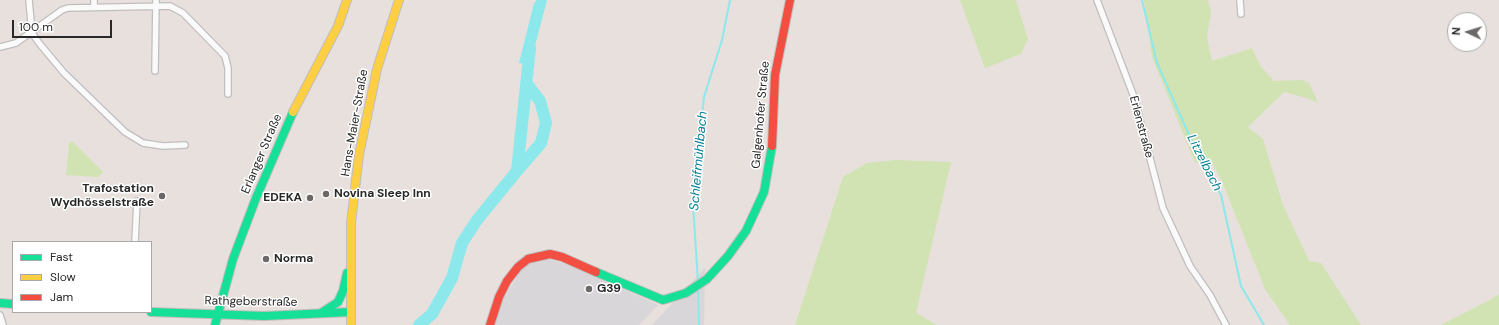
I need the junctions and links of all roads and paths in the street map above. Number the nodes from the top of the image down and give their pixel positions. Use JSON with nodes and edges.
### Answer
{"nodes":[{"id":1,"x":29,"y":0,"type":"edge"},
{"id":2,"x":94,"y":0,"type":"edge"},
{"id":3,"x":347,"y":0,"type":"edge"},
{"id":4,"x":399,"y":0,"type":"edge"},
{"id":5,"x":790,"y":0,"type":"edge"},
{"id":6,"x":1097,"y":0,"type":"edge"},
{"id":7,"x":1240,"y":0,"type":"edge"},
{"id":8,"x":156,"y":3,"type":"edge"},
{"id":9,"x":94,"y":7,"type":"junction"},
{"id":10,"x":1241,"y":14,"type":"dead end"},
{"id":11,"x":32,"y":33,"type":"junction"},
{"id":12,"x":0,"y":47,"type":"edge"},
{"id":13,"x":155,"y":71,"type":"dead end"},
{"id":14,"x":228,"y":94,"type":"dead end"},
{"id":15,"x":185,"y":145,"type":"dead end"},
{"id":16,"x":137,"y":201,"type":"dead end"},
{"id":17,"x":135,"y":241,"type":"edge"},
{"id":18,"x":350,"y":258,"type":"junction"},
{"id":19,"x":0,"y":303,"type":"edge"},
{"id":20,"x":12,"y":304,"type":"edge"},
{"id":21,"x":152,"y":312,"type":"edge"},
{"id":22,"x":351,"y":312,"type":"junction"},
{"id":23,"x":321,"y":313,"type":"junction"},
{"id":24,"x":218,"y":314,"type":"junction"},
{"id":25,"x":0,"y":315,"type":"edge"},
{"id":26,"x":3,"y":325,"type":"edge"},
{"id":27,"x":215,"y":325,"type":"edge"},
{"id":28,"x":352,"y":325,"type":"edge"},
{"id":29,"x":490,"y":325,"type":"edge"},
{"id":30,"x":1226,"y":325,"type":"edge"}],
"edges":[{"from":1,"to":11,"type":"street"},
{"from":2,"to":9,"type":"street"},
{"from":3,"to":24,"type":"street","name":"Erlanger Straße"},
{"from":4,"to":18,"type":"street","name":"Hans-Maier-Straße"},
{"from":5,"to":29,"type":"street","name":"Galgenhofer Straße"},
{"from":6,"to":30,"type":"street","name":"Erlenstraße"},
{"from":7,"to":10,"type":"street"},
{"from":8,"to":9,"type":"street"},
{"from":8,"to":13,"type":"street"},
{"from":8,"to":14,"type":"street"},
{"from":9,"to":11,"type":"street"},
{"from":11,"to":12,"type":"street"},
{"from":11,"to":15,"type":"street"},
{"from":16,"to":17,"type":"street"},
{"from":18,"to":22,"type":"street","name":"Hans-Maier-Straße"},
{"from":18,"to":23,"type":"street"},
{"from":19,"to":20,"type":"street"},
{"from":21,"to":24,"type":"street","name":"Rathgeberstraße"},
{"from":22,"to":23,"type":"street","name":"Rathgeberstraße"},
{"from":22,"to":28,"type":"street","name":"Hans-Maier-Straße"},
{"from":23,"to":24,"type":"street","name":"Rathgeberstraße"},
{"from":24,"to":27,"type":"street","name":"Erlanger Straße"},
{"from":25,"to":26,"type":"street"}]}
